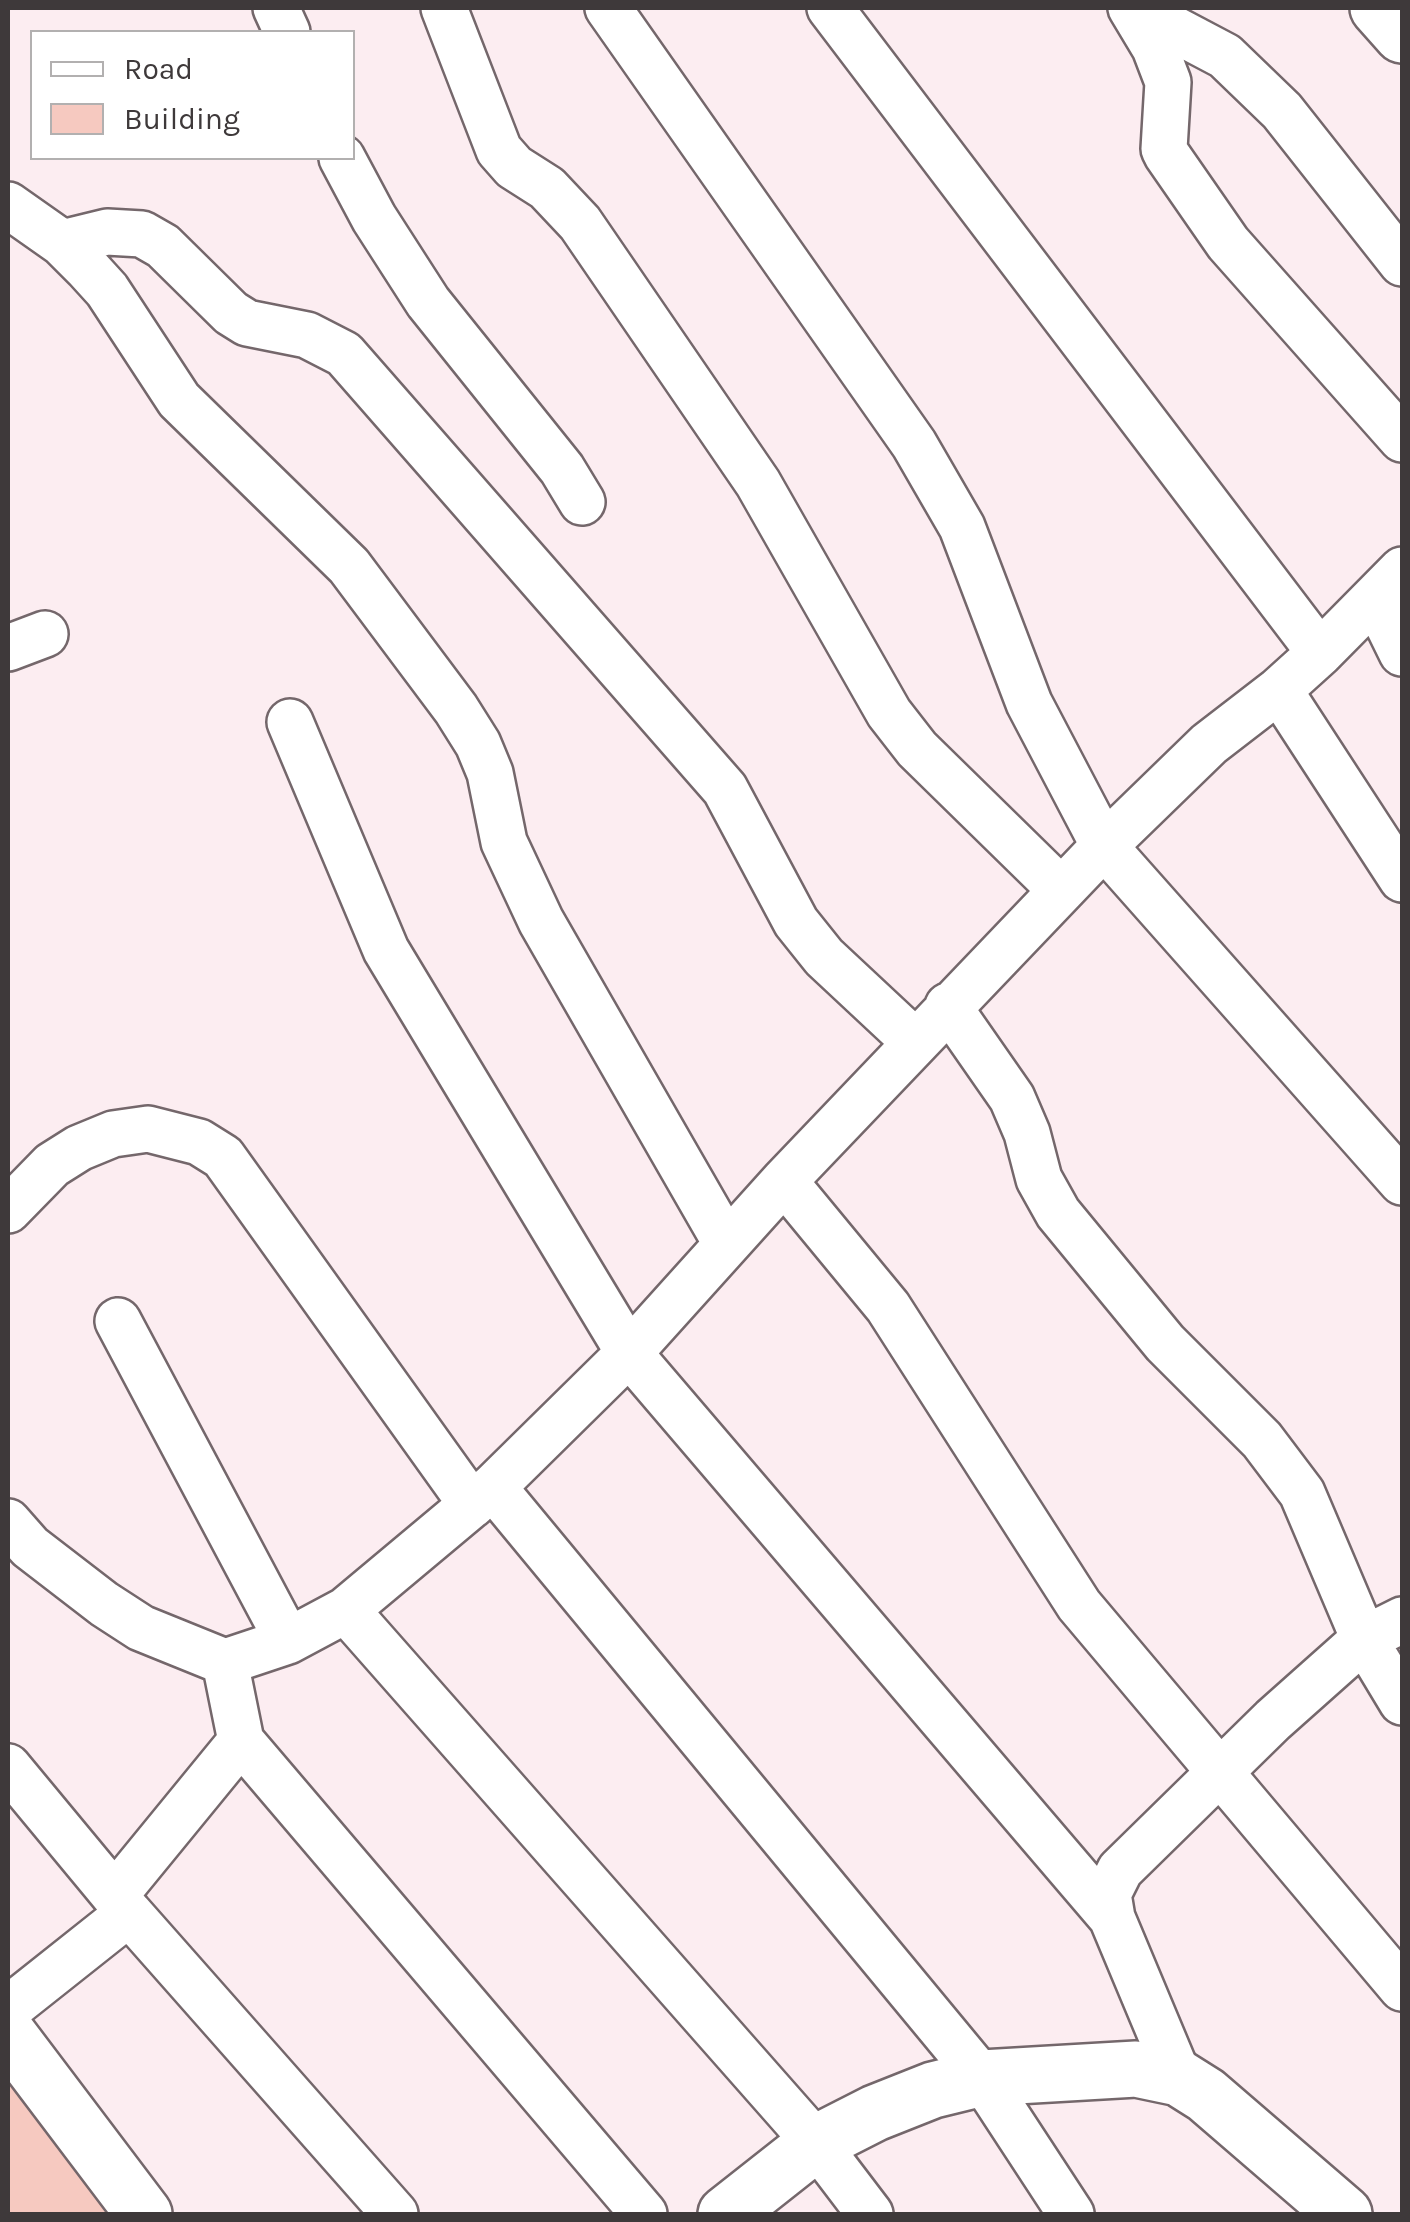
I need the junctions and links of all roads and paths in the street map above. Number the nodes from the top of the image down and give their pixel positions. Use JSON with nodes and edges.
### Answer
{"nodes":[{"id":1,"x":444,"y":8,"type":"edge"},
{"id":2,"x":608,"y":8,"type":"edge"},
{"id":3,"x":830,"y":8,"type":"edge"},
{"id":4,"x":1133,"y":8,"type":"edge"},
{"id":5,"x":1378,"y":8,"type":"edge"},
{"id":6,"x":1402,"y":35,"type":"edge"},
{"id":7,"x":343,"y":160,"type":"edge"},
{"id":8,"x":8,"y":205,"type":"edge"},
{"id":9,"x":62,"y":243,"type":"junction"},
{"id":10,"x":1402,"y":263,"type":"edge"},
{"id":11,"x":1402,"y":439,"type":"edge"},
{"id":12,"x":582,"y":502,"type":"dead end"},
{"id":13,"x":1389,"y":584,"type":"edge"},
{"id":14,"x":1402,"y":652,"type":"edge"},
{"id":15,"x":1320,"y":654,"type":"junction"},
{"id":16,"x":1279,"y":690,"type":"junction"},
{"id":17,"x":290,"y":722,"type":"dead end"},
{"id":18,"x":1104,"y":846,"type":"junction"},
{"id":19,"x":1402,"y":879,"type":"edge"},
{"id":20,"x":1061,"y":890,"type":"junction"},
{"id":21,"x":948,"y":1006,"type":"junction"},
{"id":22,"x":915,"y":1042,"type":"junction"},
{"id":23,"x":784,"y":1181,"type":"junction"},
{"id":24,"x":1402,"y":1182,"type":"edge"},
{"id":25,"x":8,"y":1210,"type":"edge"},
{"id":26,"x":726,"y":1243,"type":"junction"},
{"id":27,"x":118,"y":1321,"type":"dead end"},
{"id":28,"x":629,"y":1353,"type":"junction"},
{"id":29,"x":482,"y":1496,"type":"junction"},
{"id":30,"x":8,"y":1522,"type":"edge"},
{"id":31,"x":346,"y":1610,"type":"junction"},
{"id":32,"x":1383,"y":1630,"type":"edge"},
{"id":33,"x":288,"y":1641,"type":"junction"},
{"id":34,"x":225,"y":1662,"type":"junction"},
{"id":35,"x":1402,"y":1702,"type":"edge"},
{"id":36,"x":241,"y":1741,"type":"junction"},
{"id":37,"x":8,"y":1767,"type":"edge"},
{"id":38,"x":1220,"y":1772,"type":"junction"},
{"id":39,"x":122,"y":1904,"type":"junction"},
{"id":40,"x":1112,"y":1918,"type":"junction"},
{"id":41,"x":1402,"y":1988,"type":"edge"},
{"id":42,"x":8,"y":2009,"type":"edge"},
{"id":43,"x":8,"y":2034,"type":"edge"},
{"id":44,"x":982,"y":2078,"type":"junction"},
{"id":45,"x":1178,"y":2078,"type":"junction"},
{"id":46,"x":816,"y":2143,"type":"junction"},
{"id":47,"x":144,"y":2214,"type":"edge"},
{"id":48,"x":395,"y":2214,"type":"edge"},
{"id":49,"x":644,"y":2214,"type":"edge"},
{"id":50,"x":726,"y":2214,"type":"edge"},
{"id":51,"x":870,"y":2214,"type":"edge"},
{"id":52,"x":1070,"y":2214,"type":"edge"},
{"id":53,"x":1344,"y":2214,"type":"edge"}],
"edges":[{"from":1,"to":20,"type":"street"},
{"from":2,"to":18,"type":"street"},
{"from":3,"to":15,"type":"street"},
{"from":4,"to":10,"type":"street"},
{"from":4,"to":11,"type":"street"},
{"from":5,"to":6,"type":"street"},
{"from":7,"to":12,"type":"street"},
{"from":8,"to":9,"type":"street"},
{"from":9,"to":22,"type":"street"},
{"from":9,"to":26,"type":"street"},
{"from":13,"to":14,"type":"street"},
{"from":13,"to":15,"type":"street"},
{"from":15,"to":16,"type":"street"},
{"from":16,"to":18,"type":"street"},
{"from":16,"to":19,"type":"street"},
{"from":17,"to":28,"type":"street"},
{"from":18,"to":20,"type":"street"},
{"from":18,"to":24,"type":"street"},
{"from":20,"to":21,"type":"street"},
{"from":21,"to":22,"type":"street"},
{"from":21,"to":32,"type":"street"},
{"from":22,"to":23,"type":"street"},
{"from":23,"to":26,"type":"street"},
{"from":23,"to":38,"type":"street"},
{"from":25,"to":29,"type":"street"},
{"from":26,"to":28,"type":"street"},
{"from":27,"to":33,"type":"street"},
{"from":28,"to":29,"type":"street"},
{"from":28,"to":40,"type":"street"},
{"from":29,"to":31,"type":"street"},
{"from":29,"to":44,"type":"street"},
{"from":30,"to":34,"type":"street"},
{"from":31,"to":33,"type":"street"},
{"from":31,"to":46,"type":"street"},
{"from":32,"to":35,"type":"street"},
{"from":32,"to":38,"type":"street"},
{"from":33,"to":34,"type":"street"},
{"from":34,"to":36,"type":"street"},
{"from":36,"to":39,"type":"street"},
{"from":36,"to":49,"type":"street"},
{"from":37,"to":39,"type":"street"},
{"from":38,"to":40,"type":"street"},
{"from":38,"to":41,"type":"street"},
{"from":39,"to":42,"type":"street"},
{"from":39,"to":48,"type":"street"},
{"from":40,"to":45,"type":"street"},
{"from":43,"to":47,"type":"street"},
{"from":44,"to":45,"type":"street"},
{"from":44,"to":46,"type":"street"},
{"from":44,"to":52,"type":"street"},
{"from":45,"to":53,"type":"street"},
{"from":46,"to":50,"type":"street"},
{"from":46,"to":51,"type":"street"}]}
